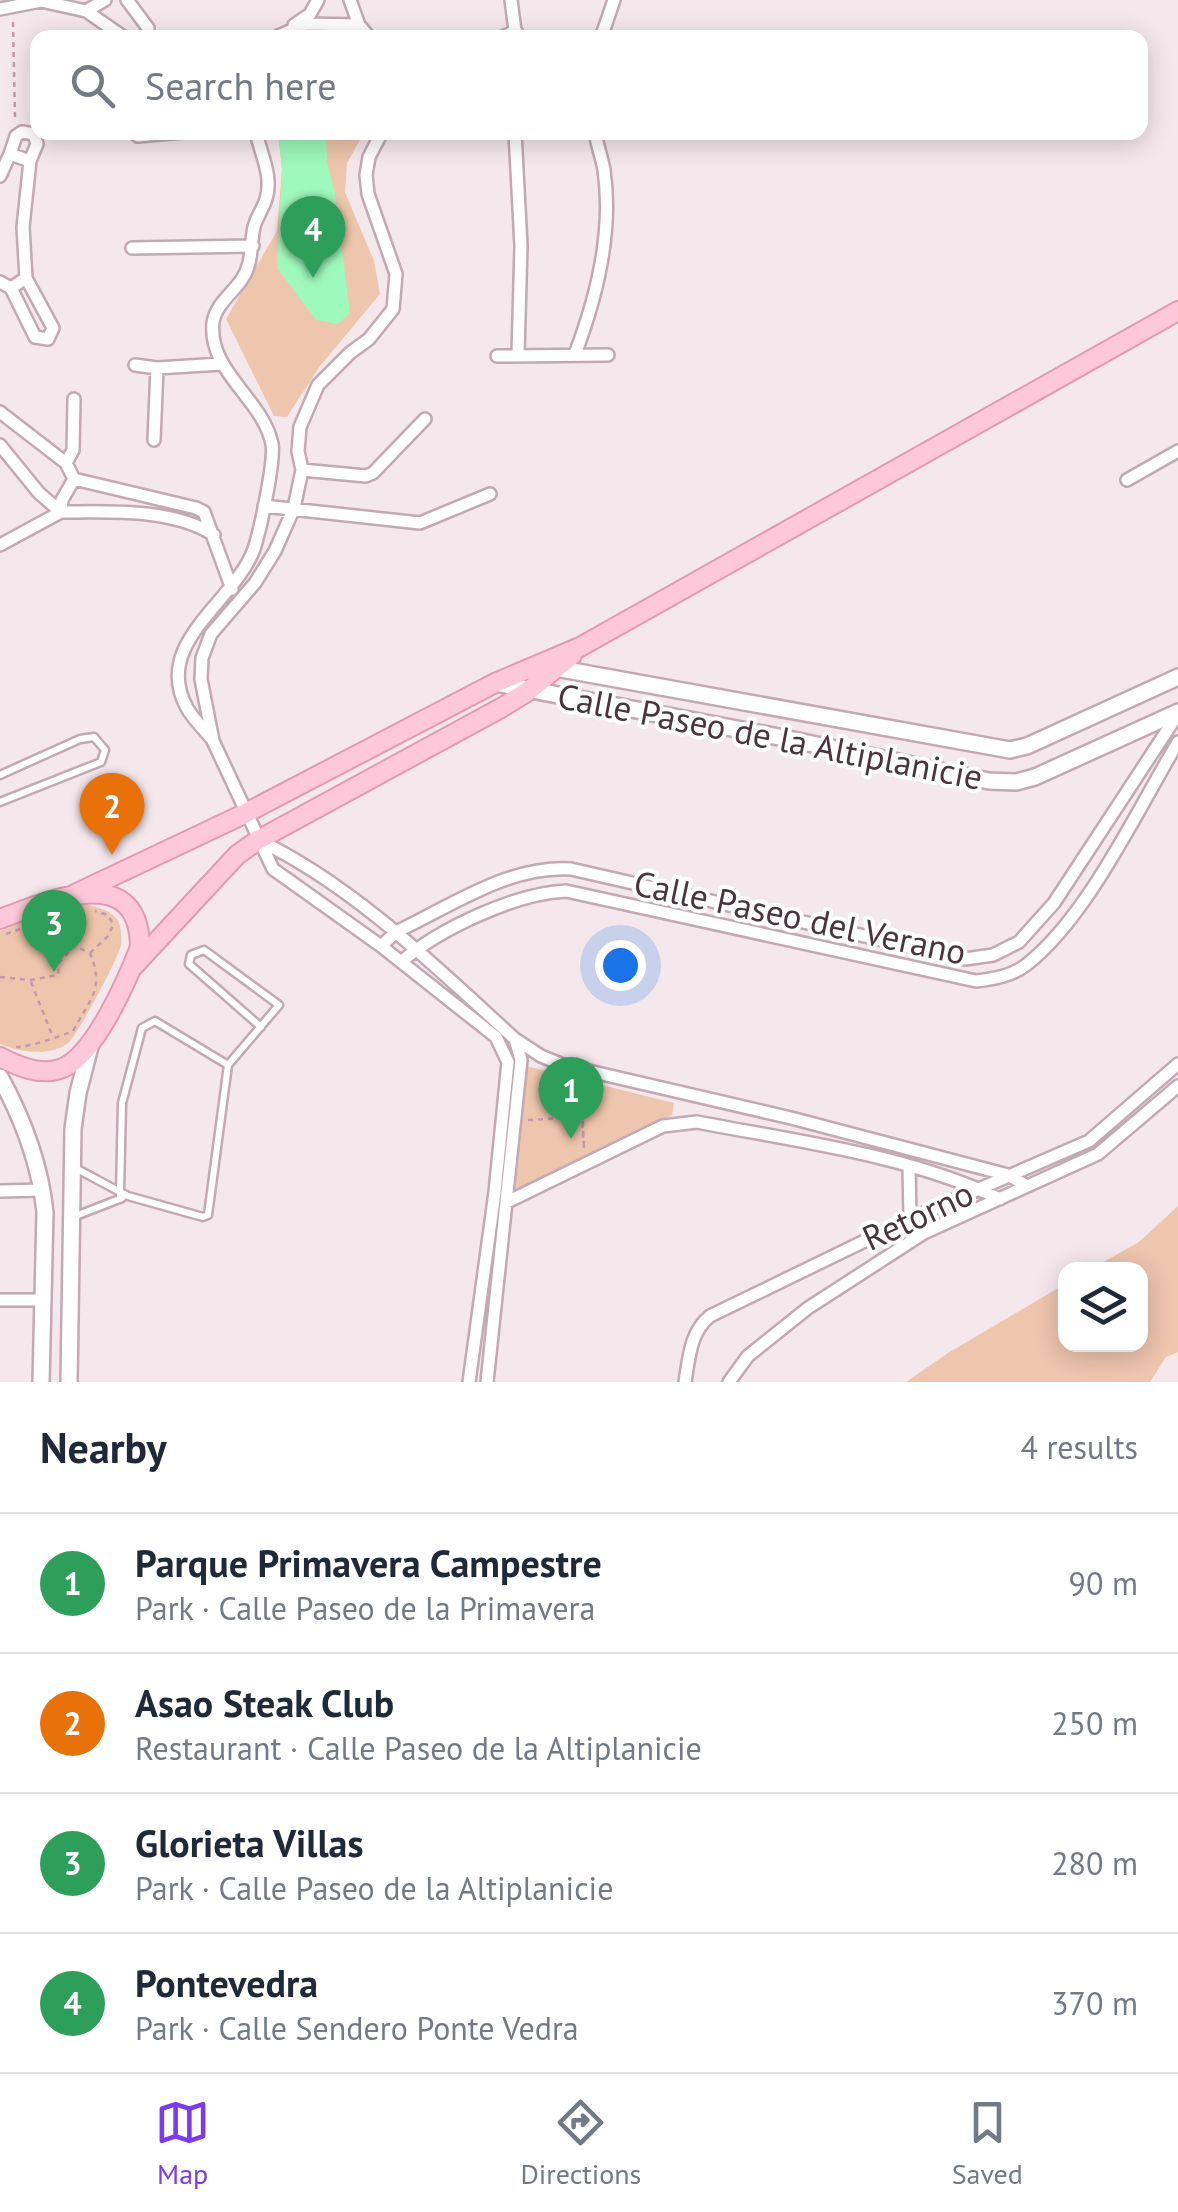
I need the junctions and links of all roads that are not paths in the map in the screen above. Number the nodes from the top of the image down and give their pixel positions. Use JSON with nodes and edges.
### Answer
{"nodes":[{"id":1,"x":105,"y":0,"type":"edge"},
{"id":2,"x":127,"y":0,"type":"edge"},
{"id":3,"x":318,"y":0,"type":"edge"},
{"id":4,"x":350,"y":0,"type":"edge"},
{"id":5,"x":511,"y":0,"type":"edge"},
{"id":6,"x":614,"y":0,"type":"edge"},
{"id":7,"x":7,"y":7,"type":"edge"},
{"id":8,"x":86,"y":11,"type":"junction"},
{"id":9,"x":359,"y":24,"type":"junction"},
{"id":10,"x":113,"y":30,"type":"edge"},
{"id":11,"x":148,"y":30,"type":"edge"},
{"id":12,"x":286,"y":30,"type":"edge"},
{"id":13,"x":292,"y":30,"type":"edge"},
{"id":14,"x":364,"y":30,"type":"edge"},
{"id":15,"x":515,"y":30,"type":"edge"},
{"id":16,"x":604,"y":30,"type":"edge"},
{"id":17,"x":30,"y":133,"type":"edge"},
{"id":18,"x":37,"y":140,"type":"edge"},
{"id":19,"x":259,"y":140,"type":"edge"},
{"id":20,"x":380,"y":140,"type":"edge"},
{"id":21,"x":515,"y":140,"type":"edge"},
{"id":22,"x":596,"y":140,"type":"edge"},
{"id":23,"x":10,"y":154,"type":"junction"},
{"id":24,"x":30,"y":161,"type":"junction"},
{"id":25,"x":0,"y":176,"type":"edge"},
{"id":26,"x":253,"y":246,"type":"junction"},
{"id":27,"x":132,"y":248,"type":"dead end"},
{"id":28,"x":26,"y":278,"type":"junction"},
{"id":29,"x":6,"y":285,"type":"edge"},
{"id":30,"x":1178,"y":310,"type":"edge"},
{"id":31,"x":518,"y":354,"type":"junction"},
{"id":32,"x":574,"y":354,"type":"junction"},
{"id":33,"x":608,"y":355,"type":"dead end"},
{"id":34,"x":498,"y":356,"type":"dead end"},
{"id":35,"x":222,"y":364,"type":"junction"},
{"id":36,"x":134,"y":365,"type":"dead end"},
{"id":37,"x":157,"y":368,"type":"junction"},
{"id":38,"x":74,"y":398,"type":"dead end"},
{"id":39,"x":0,"y":412,"type":"edge"},
{"id":40,"x":425,"y":419,"type":"dead end"},
{"id":41,"x":154,"y":440,"type":"dead end"},
{"id":42,"x":0,"y":445,"type":"edge"},
{"id":43,"x":272,"y":446,"type":"junction"},
{"id":44,"x":298,"y":451,"type":"junction"},
{"id":45,"x":1178,"y":451,"type":"edge"},
{"id":46,"x":66,"y":463,"type":"junction"},
{"id":47,"x":302,"y":470,"type":"junction"},
{"id":48,"x":74,"y":479,"type":"junction"},
{"id":49,"x":1127,"y":480,"type":"dead end"},
{"id":50,"x":490,"y":494,"type":"dead end"},
{"id":51,"x":264,"y":506,"type":"junction"},
{"id":52,"x":294,"y":508,"type":"junction"},
{"id":53,"x":61,"y":512,"type":"junction"},
{"id":54,"x":214,"y":534,"type":"junction"},
{"id":55,"x":0,"y":545,"type":"edge"},
{"id":56,"x":231,"y":587,"type":"junction"},
{"id":57,"x":241,"y":600,"type":"junction"},
{"id":58,"x":548,"y":666,"type":"junction"},
{"id":59,"x":1177,"y":682,"type":"edge"},
{"id":60,"x":495,"y":683,"type":"junction"},
{"id":61,"x":528,"y":692,"type":"junction"},
{"id":62,"x":785,"y":708,"type":"junction"},
{"id":63,"x":1178,"y":713,"type":"edge"},
{"id":64,"x":779,"y":736,"type":"junction"},
{"id":65,"x":213,"y":741,"type":"junction"},
{"id":66,"x":1178,"y":742,"type":"edge"},
{"id":67,"x":0,"y":775,"type":"edge"},
{"id":68,"x":0,"y":802,"type":"edge"},
{"id":69,"x":244,"y":814,"type":"junction"},
{"id":70,"x":258,"y":840,"type":"junction"},
{"id":71,"x":666,"y":891,"type":"junction"},
{"id":72,"x":75,"y":894,"type":"junction"},
{"id":73,"x":1054,"y":903,"type":"junction"},
{"id":74,"x":662,"y":912,"type":"junction"},
{"id":75,"x":1073,"y":916,"type":"junction"},
{"id":76,"x":0,"y":920,"type":"edge"},
{"id":77,"x":797,"y":920,"type":"junction"},
{"id":78,"x":396,"y":932,"type":"junction"},
{"id":79,"x":794,"y":941,"type":"junction"},
{"id":80,"x":381,"y":946,"type":"junction"},
{"id":81,"x":416,"y":949,"type":"junction"},
{"id":82,"x":401,"y":962,"type":"junction"},
{"id":83,"x":133,"y":967,"type":"junction"},
{"id":84,"x":260,"y":1027,"type":"junction"},
{"id":85,"x":514,"y":1039,"type":"junction"},
{"id":86,"x":92,"y":1042,"type":"junction"},
{"id":87,"x":5,"y":1051,"type":"edge"},
{"id":88,"x":1178,"y":1064,"type":"edge"},
{"id":89,"x":228,"y":1065,"type":"junction"},
{"id":90,"x":0,"y":1077,"type":"edge"},
{"id":91,"x":1178,"y":1086,"type":"edge"},
{"id":92,"x":790,"y":1118,"type":"junction"},
{"id":93,"x":787,"y":1140,"type":"junction"},
{"id":94,"x":72,"y":1166,"type":"junction"},
{"id":95,"x":909,"y":1166,"type":"junction"},
{"id":96,"x":1008,"y":1175,"type":"junction"},
{"id":97,"x":1026,"y":1186,"type":"junction"},
{"id":98,"x":978,"y":1188,"type":"junction"},
{"id":99,"x":42,"y":1190,"type":"junction"},
{"id":100,"x":0,"y":1191,"type":"edge"},
{"id":101,"x":123,"y":1196,"type":"junction"},
{"id":102,"x":1000,"y":1199,"type":"junction"},
{"id":103,"x":507,"y":1207,"type":"junction"},
{"id":104,"x":492,"y":1210,"type":"junction"},
{"id":105,"x":72,"y":1217,"type":"junction"},
{"id":106,"x":910,"y":1219,"type":"junction"},
{"id":107,"x":0,"y":1300,"type":"edge"},
{"id":108,"x":43,"y":1300,"type":"junction"},
{"id":109,"x":41,"y":1382,"type":"edge"},
{"id":110,"x":69,"y":1382,"type":"edge"},
{"id":111,"x":469,"y":1382,"type":"edge"},
{"id":112,"x":487,"y":1382,"type":"edge"},
{"id":113,"x":686,"y":1382,"type":"edge"},
{"id":114,"x":729,"y":1382,"type":"edge"}],
"edges":[{"from":1,"to":8,"type":"street"},
{"from":2,"to":11,"type":"street"},
{"from":3,"to":12,"type":"street"},
{"from":4,"to":9,"type":"street"},
{"from":5,"to":15,"type":"street"},
{"from":6,"to":16,"type":"street"},
{"from":7,"to":8,"type":"street"},
{"from":8,"to":10,"type":"street"},
{"from":9,"to":13,"type":"street"},
{"from":9,"to":14,"type":"street"},
{"from":17,"to":23,"type":"street"},
{"from":18,"to":24,"type":"street"},
{"from":19,"to":26,"type":"street"},
{"from":20,"to":44,"type":"street"},
{"from":21,"to":31,"type":"street"},
{"from":22,"to":32,"type":"street"},
{"from":23,"to":24,"type":"street"},
{"from":23,"to":25,"type":"street"},
{"from":24,"to":28,"type":"street"},
{"from":26,"to":27,"type":"street"},
{"from":26,"to":35,"type":"street"},
{"from":28,"to":29,"type":"street"},
{"from":28,"to":29,"type":"street"},
{"from":30,"to":58,"type":"main road"},
{"from":31,"to":32,"type":"street"},
{"from":31,"to":34,"type":"street"},
{"from":32,"to":33,"type":"street"},
{"from":35,"to":37,"type":"street"},
{"from":35,"to":43,"type":"street"},
{"from":36,"to":37,"type":"street"},
{"from":37,"to":41,"type":"street"},
{"from":38,"to":46,"type":"street"},
{"from":39,"to":46,"type":"street"},
{"from":40,"to":47,"type":"street"},
{"from":42,"to":53,"type":"street"},
{"from":43,"to":44,"type":"street"},
{"from":43,"to":51,"type":"street"},
{"from":44,"to":47,"type":"street"},
{"from":45,"to":49,"type":"street"},
{"from":46,"to":48,"type":"street"},
{"from":47,"to":52,"type":"street"},
{"from":48,"to":53,"type":"street"},
{"from":48,"to":54,"type":"street"},
{"from":50,"to":52,"type":"street"},
{"from":51,"to":52,"type":"street"},
{"from":51,"to":56,"type":"street"},
{"from":52,"to":57,"type":"street"},
{"from":53,"to":54,"type":"street"},
{"from":53,"to":55,"type":"street"},
{"from":54,"to":56,"type":"street"},
{"from":56,"to":57,"type":"street"},
{"from":56,"to":65,"type":"street"},
{"from":57,"to":65,"type":"street"},
{"from":58,"to":60,"type":"main road","name":"Calle Paseo de la Altiplanicie"},
{"from":58,"to":61,"type":"main road","name":"Calle Paseo de la Altiplanicie"},
{"from":58,"to":62,"type":"street","name":"Calle Paseo de la Altiplanicie"},
{"from":59,"to":62,"type":"street","name":"Calle Paseo de la Altiplanicie"},
{"from":60,"to":61,"type":"street","name":"Calle Paseo de la Altiplanicie"},
{"from":60,"to":69,"type":"main road","name":"Calle Paseo de la Altiplanicie"},
{"from":61,"to":64,"type":"street","name":"Calle Paseo de la Altiplanicie"},
{"from":61,"to":70,"type":"main road","name":"Calle Paseo de la Altiplanicie"},
{"from":62,"to":64,"type":"street"},
{"from":63,"to":64,"type":"street","name":"Calle Paseo de la Altiplanicie"},
{"from":63,"to":73,"type":"street","name":"Calle Paseo del Verano"},
{"from":65,"to":69,"type":"street"},
{"from":66,"to":75,"type":"street","name":"Calle Paseo del Verano"},
{"from":67,"to":68,"type":"lane"},
{"from":69,"to":70,"type":"street"},
{"from":69,"to":72,"type":"main road","name":"Calle Paseo de la Altiplanicie"},
{"from":70,"to":78,"type":"street"},
{"from":70,"to":80,"type":"street"},
{"from":70,"to":83,"type":"main road","name":"Calle Paseo de la Altiplanicie"},
{"from":71,"to":74,"type":"street"},
{"from":71,"to":77,"type":"street","name":"Calle Paseo del Verano"},
{"from":71,"to":78,"type":"street","name":"Calle Paseo del Verano"},
{"from":72,"to":76,"type":"main road","name":"Calle Paseo de la Altiplanicie"},
{"from":72,"to":83,"type":"main road"},
{"from":73,"to":75,"type":"street"},
{"from":73,"to":77,"type":"street","name":"Calle Paseo del Verano"},
{"from":74,"to":79,"type":"street","name":"Calle Paseo del Verano"},
{"from":74,"to":81,"type":"street","name":"Calle Paseo del Verano"},
{"from":75,"to":79,"type":"street","name":"Calle Paseo del Verano"},
{"from":77,"to":79,"type":"street"},
{"from":78,"to":80,"type":"street","name":"Calle Paseo del Verano"},
{"from":78,"to":81,"type":"street"},
{"from":80,"to":82,"type":"street"},
{"from":81,"to":82,"type":"street","name":"Calle Paseo del Verano"},
{"from":81,"to":85,"type":"street"},
{"from":82,"to":104,"type":"street"},
{"from":83,"to":86,"type":"main road"},
{"from":84,"to":84,"type":"lane"},
{"from":84,"to":89,"type":"lane"},
{"from":85,"to":92,"type":"street"},
{"from":85,"to":103,"type":"street"},
{"from":86,"to":87,"type":"main road"},
{"from":86,"to":94,"type":"street"},
{"from":88,"to":96,"type":"street","name":"Retorno"},
{"from":89,"to":101,"type":"lane"},
{"from":89,"to":101,"type":"lane"},
{"from":90,"to":99,"type":"street"},
{"from":91,"to":97,"type":"street"},
{"from":92,"to":93,"type":"street"},
{"from":92,"to":96,"type":"street"},
{"from":93,"to":95,"type":"street"},
{"from":93,"to":103,"type":"street"},
{"from":94,"to":101,"type":"lane"},
{"from":94,"to":105,"type":"street"},
{"from":95,"to":98,"type":"street"},
{"from":95,"to":106,"type":"street"},
{"from":96,"to":97,"type":"street"},
{"from":96,"to":98,"type":"street","name":"Retorno"},
{"from":97,"to":102,"type":"street"},
{"from":98,"to":102,"type":"street"},
{"from":98,"to":106,"type":"street","name":"Retorno"},
{"from":99,"to":100,"type":"street"},
{"from":99,"to":108,"type":"street"},
{"from":101,"to":105,"type":"lane"},
{"from":102,"to":114,"type":"street"},
{"from":103,"to":104,"type":"street"},
{"from":103,"to":112,"type":"street"},
{"from":104,"to":111,"type":"street"},
{"from":105,"to":110,"type":"street"},
{"from":106,"to":113,"type":"street","name":"Retorno"},
{"from":107,"to":108,"type":"street"},
{"from":108,"to":109,"type":"street"}]}
